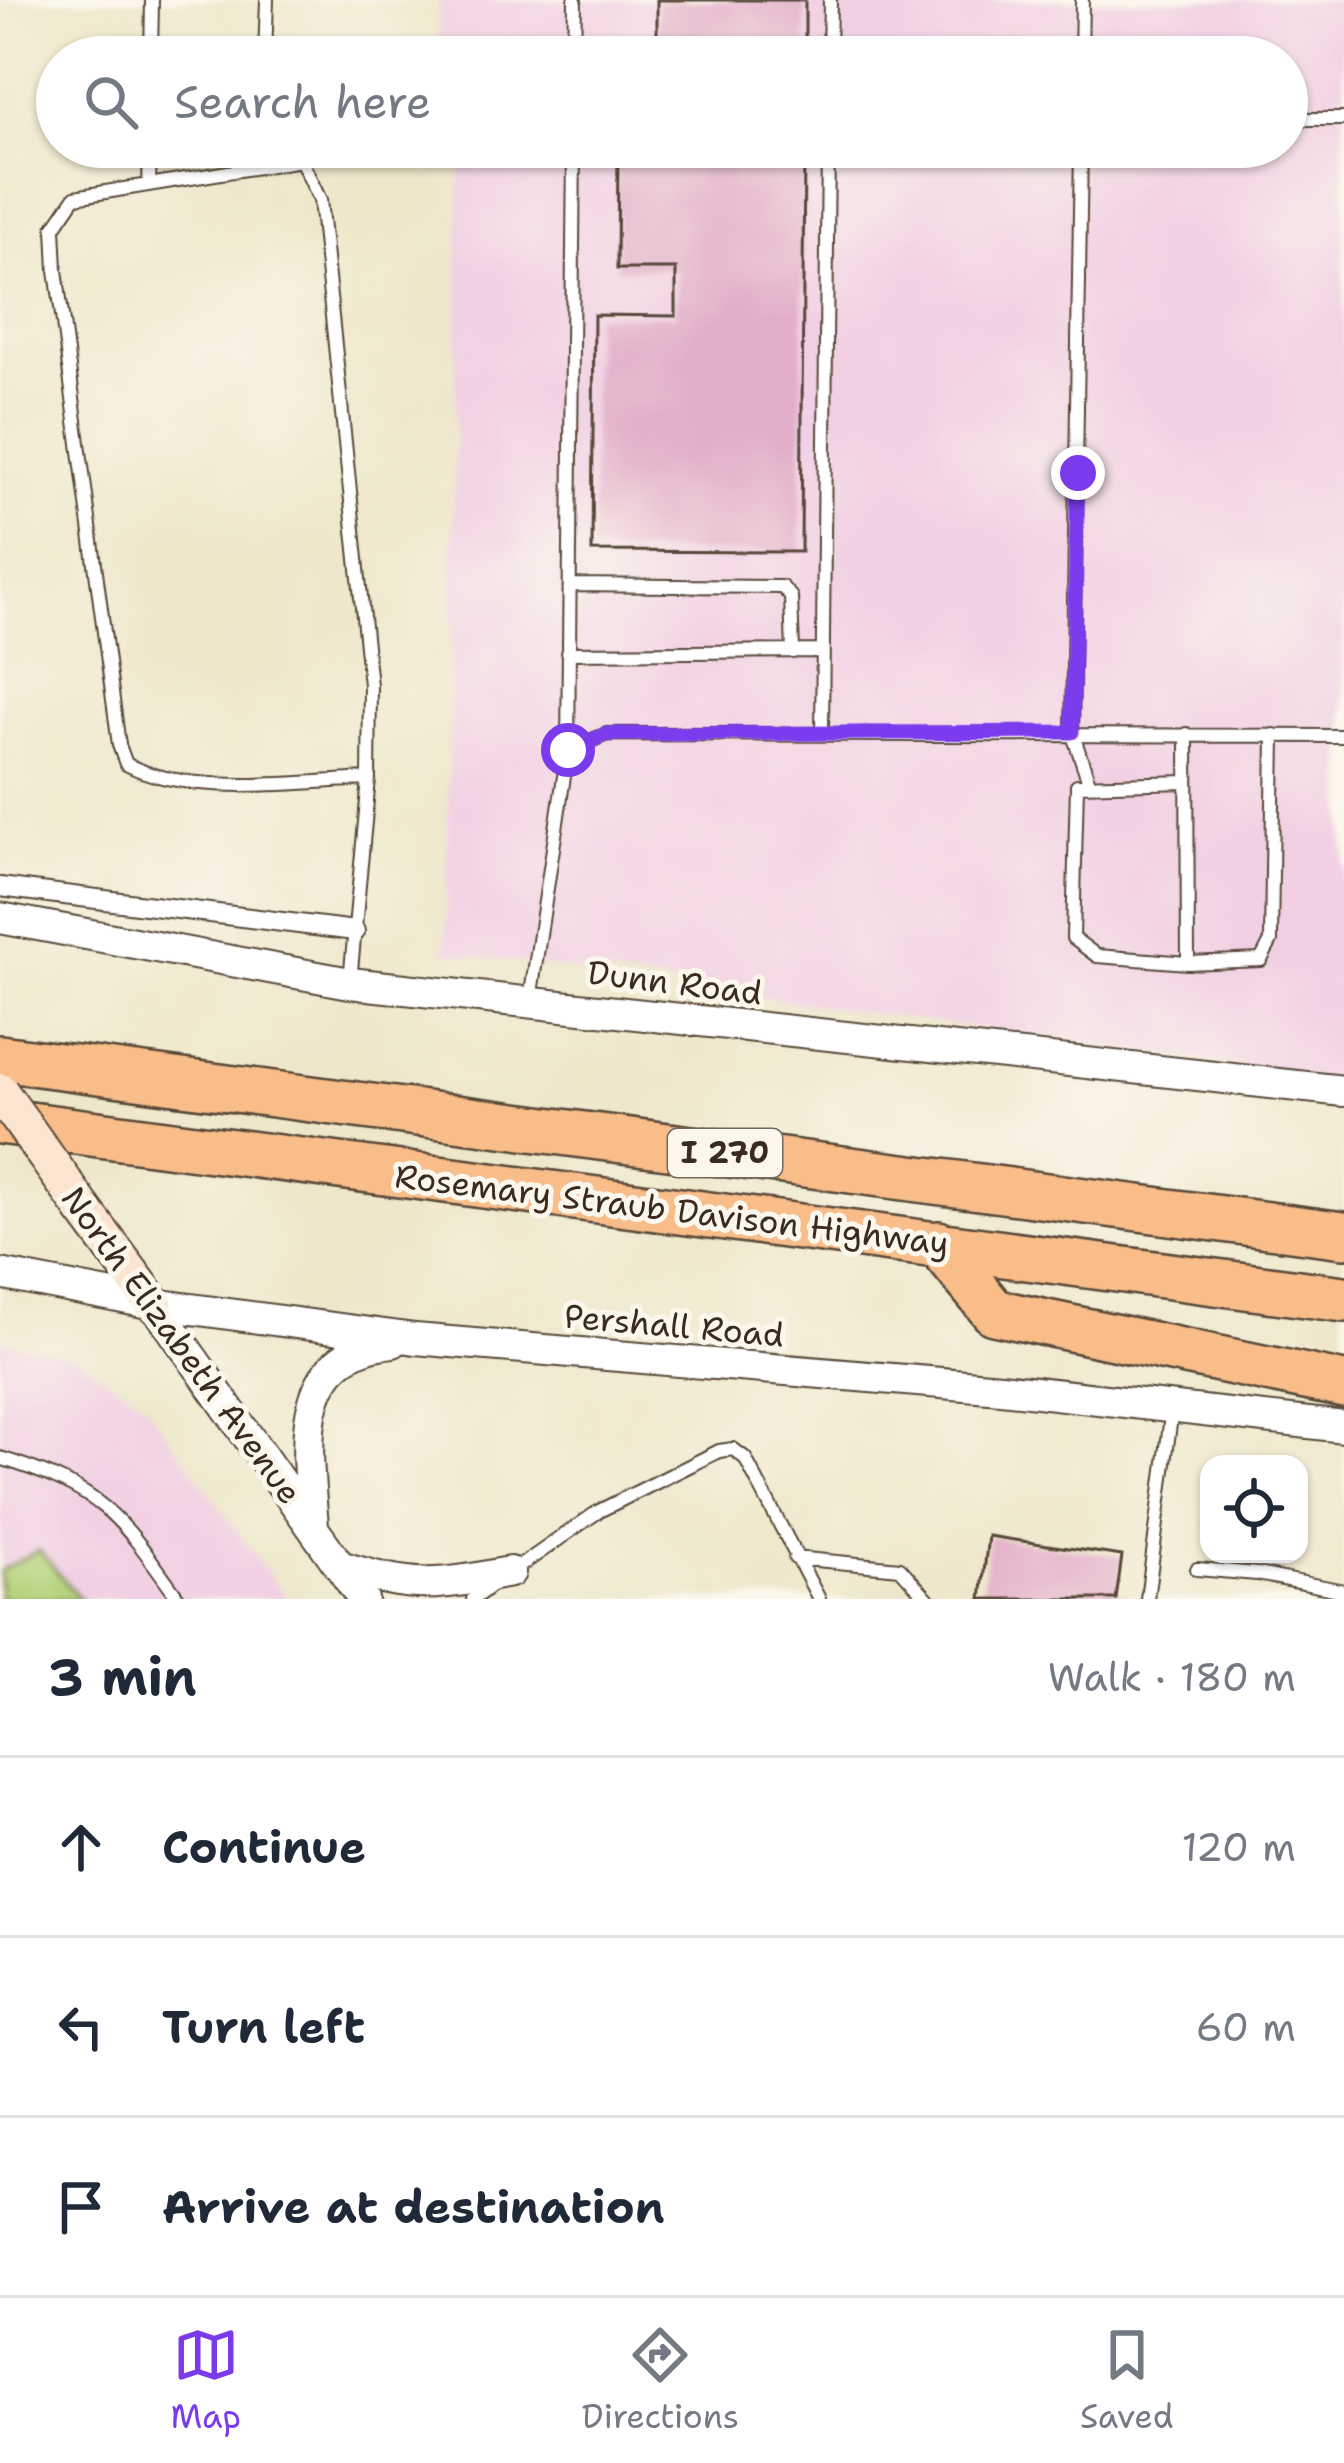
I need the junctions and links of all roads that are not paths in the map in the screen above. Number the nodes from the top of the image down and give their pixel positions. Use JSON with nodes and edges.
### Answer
{"nodes":[{"id":1,"x":152,"y":0,"type":"edge"},
{"id":2,"x":266,"y":0,"type":"edge"},
{"id":3,"x":575,"y":0,"type":"edge"},
{"id":4,"x":830,"y":0,"type":"edge"},
{"id":5,"x":1082,"y":0,"type":"edge"},
{"id":6,"x":151,"y":36,"type":"edge"},
{"id":7,"x":266,"y":36,"type":"edge"},
{"id":8,"x":574,"y":36,"type":"edge"},
{"id":9,"x":829,"y":36,"type":"edge"},
{"id":10,"x":1082,"y":36,"type":"edge"},
{"id":11,"x":1308,"y":119,"type":"edge"},
{"id":12,"x":1344,"y":119,"type":"edge"},
{"id":13,"x":149,"y":168,"type":"edge"},
{"id":14,"x":250,"y":168,"type":"edge"},
{"id":15,"x":305,"y":168,"type":"edge"},
{"id":16,"x":574,"y":168,"type":"edge"},
{"id":17,"x":828,"y":168,"type":"edge"},
{"id":18,"x":1081,"y":168,"type":"edge"},
{"id":19,"x":149,"y":184,"type":"junction"},
{"id":20,"x":570,"y":585,"type":"junction"},
{"id":21,"x":821,"y":651,"type":"junction"},
{"id":22,"x":793,"y":652,"type":"junction"},
{"id":23,"x":568,"y":653,"type":"junction"},
{"id":24,"x":1072,"y":732,"type":"junction"},
{"id":25,"x":822,"y":733,"type":"junction"},
{"id":26,"x":1187,"y":734,"type":"junction"},
{"id":27,"x":1274,"y":735,"type":"junction"},
{"id":28,"x":1344,"y":736,"type":"edge"},
{"id":29,"x":568,"y":750,"type":"junction"},
{"id":30,"x":369,"y":779,"type":"junction"},
{"id":31,"x":1089,"y":782,"type":"junction"},
{"id":32,"x":1187,"y":782,"type":"junction"},
{"id":33,"x":0,"y":887,"type":"edge"},
{"id":34,"x":0,"y":918,"type":"edge"},
{"id":35,"x":355,"y":932,"type":"junction"},
{"id":36,"x":1188,"y":963,"type":"junction"},
{"id":37,"x":350,"y":983,"type":"junction"},
{"id":38,"x":530,"y":1000,"type":"junction"},
{"id":39,"x":0,"y":1058,"type":"edge"},
{"id":40,"x":1344,"y":1091,"type":"edge"},
{"id":41,"x":0,"y":1092,"type":"edge"},
{"id":42,"x":0,"y":1121,"type":"edge"},
{"id":43,"x":1344,"y":1235,"type":"edge"},
{"id":44,"x":938,"y":1244,"type":"junction"},
{"id":45,"x":0,"y":1274,"type":"edge"},
{"id":46,"x":1344,"y":1299,"type":"edge"},
{"id":47,"x":154,"y":1304,"type":"junction"},
{"id":48,"x":415,"y":1339,"type":"junction"},
{"id":49,"x":1344,"y":1385,"type":"edge"},
{"id":50,"x":1172,"y":1408,"type":"junction"},
{"id":51,"x":1344,"y":1427,"type":"edge"},
{"id":52,"x":0,"y":1458,"type":"edge"},
{"id":53,"x":314,"y":1526,"type":"junction"},
{"id":54,"x":795,"y":1558,"type":"junction"},
{"id":55,"x":340,"y":1566,"type":"junction"},
{"id":56,"x":1198,"y":1569,"type":"dead end"},
{"id":57,"x":510,"y":1572,"type":"junction"},
{"id":58,"x":1344,"y":1591,"type":"edge"},
{"id":59,"x":178,"y":1599,"type":"edge"},
{"id":60,"x":364,"y":1599,"type":"edge"},
{"id":61,"x":472,"y":1599,"type":"edge"},
{"id":62,"x":819,"y":1599,"type":"edge"},
{"id":63,"x":928,"y":1599,"type":"edge"},
{"id":64,"x":1147,"y":1599,"type":"edge"}],
"edges":[{"from":1,"to":6,"type":"lane"},
{"from":2,"to":7,"type":"lane"},
{"from":3,"to":8,"type":"lane"},
{"from":4,"to":9,"type":"lane"},
{"from":5,"to":10,"type":"lane"},
{"from":11,"to":12,"type":"lane"},
{"from":13,"to":19,"type":"lane"},
{"from":14,"to":19,"type":"lane"},
{"from":15,"to":30,"type":"lane"},
{"from":16,"to":20,"type":"lane"},
{"from":17,"to":21,"type":"lane"},
{"from":18,"to":24,"type":"lane"},
{"from":19,"to":30,"type":"lane"},
{"from":20,"to":22,"type":"lane"},
{"from":20,"to":23,"type":"lane"},
{"from":21,"to":22,"type":"lane"},
{"from":21,"to":25,"type":"lane"},
{"from":22,"to":23,"type":"lane"},
{"from":23,"to":29,"type":"lane"},
{"from":24,"to":25,"type":"lane"},
{"from":24,"to":26,"type":"lane"},
{"from":24,"to":31,"type":"lane"},
{"from":25,"to":29,"type":"lane"},
{"from":26,"to":27,"type":"lane"},
{"from":26,"to":32,"type":"lane"},
{"from":27,"to":28,"type":"lane"},
{"from":27,"to":36,"type":"lane"},
{"from":29,"to":38,"type":"lane"},
{"from":30,"to":35,"type":"lane"},
{"from":31,"to":32,"type":"lane"},
{"from":31,"to":36,"type":"lane"},
{"from":32,"to":36,"type":"lane"},
{"from":33,"to":35,"type":"street"},
{"from":34,"to":37,"type":"street","name":"Dunn Road"},
{"from":35,"to":37,"type":"lane"},
{"from":37,"to":38,"type":"street","name":"Dunn Road"},
{"from":38,"to":40,"type":"street","name":"Dunn Road"},
{"from":39,"to":43,"type":"highway","name":"Rosemary Straub Davison Highway","number":"I 270"},
{"from":41,"to":47,"type":"main road","name":"North Elizabeth Avenue","bridge":true},
{"from":42,"to":44,"type":"highway","name":"Rosemary Straub Davison Highway","number":"I 270"},
{"from":44,"to":46,"type":"highway","name":"Rosemary Straub Davison Highway","number":"I 270"},
{"from":44,"to":49,"type":"highway"},
{"from":45,"to":47,"type":"street","name":"Pershall Road"},
{"from":47,"to":48,"type":"street","name":"Pershall Road"},
{"from":47,"to":53,"type":"street","name":"North Elizabeth Avenue"},
{"from":48,"to":50,"type":"street","name":"Pershall Road"},
{"from":48,"to":53,"type":"street"},
{"from":50,"to":51,"type":"street","name":"Pershall Road"},
{"from":50,"to":64,"type":"lane"},
{"from":52,"to":59,"type":"lane"},
{"from":53,"to":55,"type":"street","name":"North Elizabeth Avenue"},
{"from":54,"to":57,"type":"lane"},
{"from":54,"to":62,"type":"lane"},
{"from":54,"to":63,"type":"lane"},
{"from":55,"to":57,"type":"street"},
{"from":55,"to":60,"type":"street","name":"North Elizabeth Avenue"},
{"from":56,"to":58,"type":"lane"},
{"from":57,"to":61,"type":"lane"}]}
